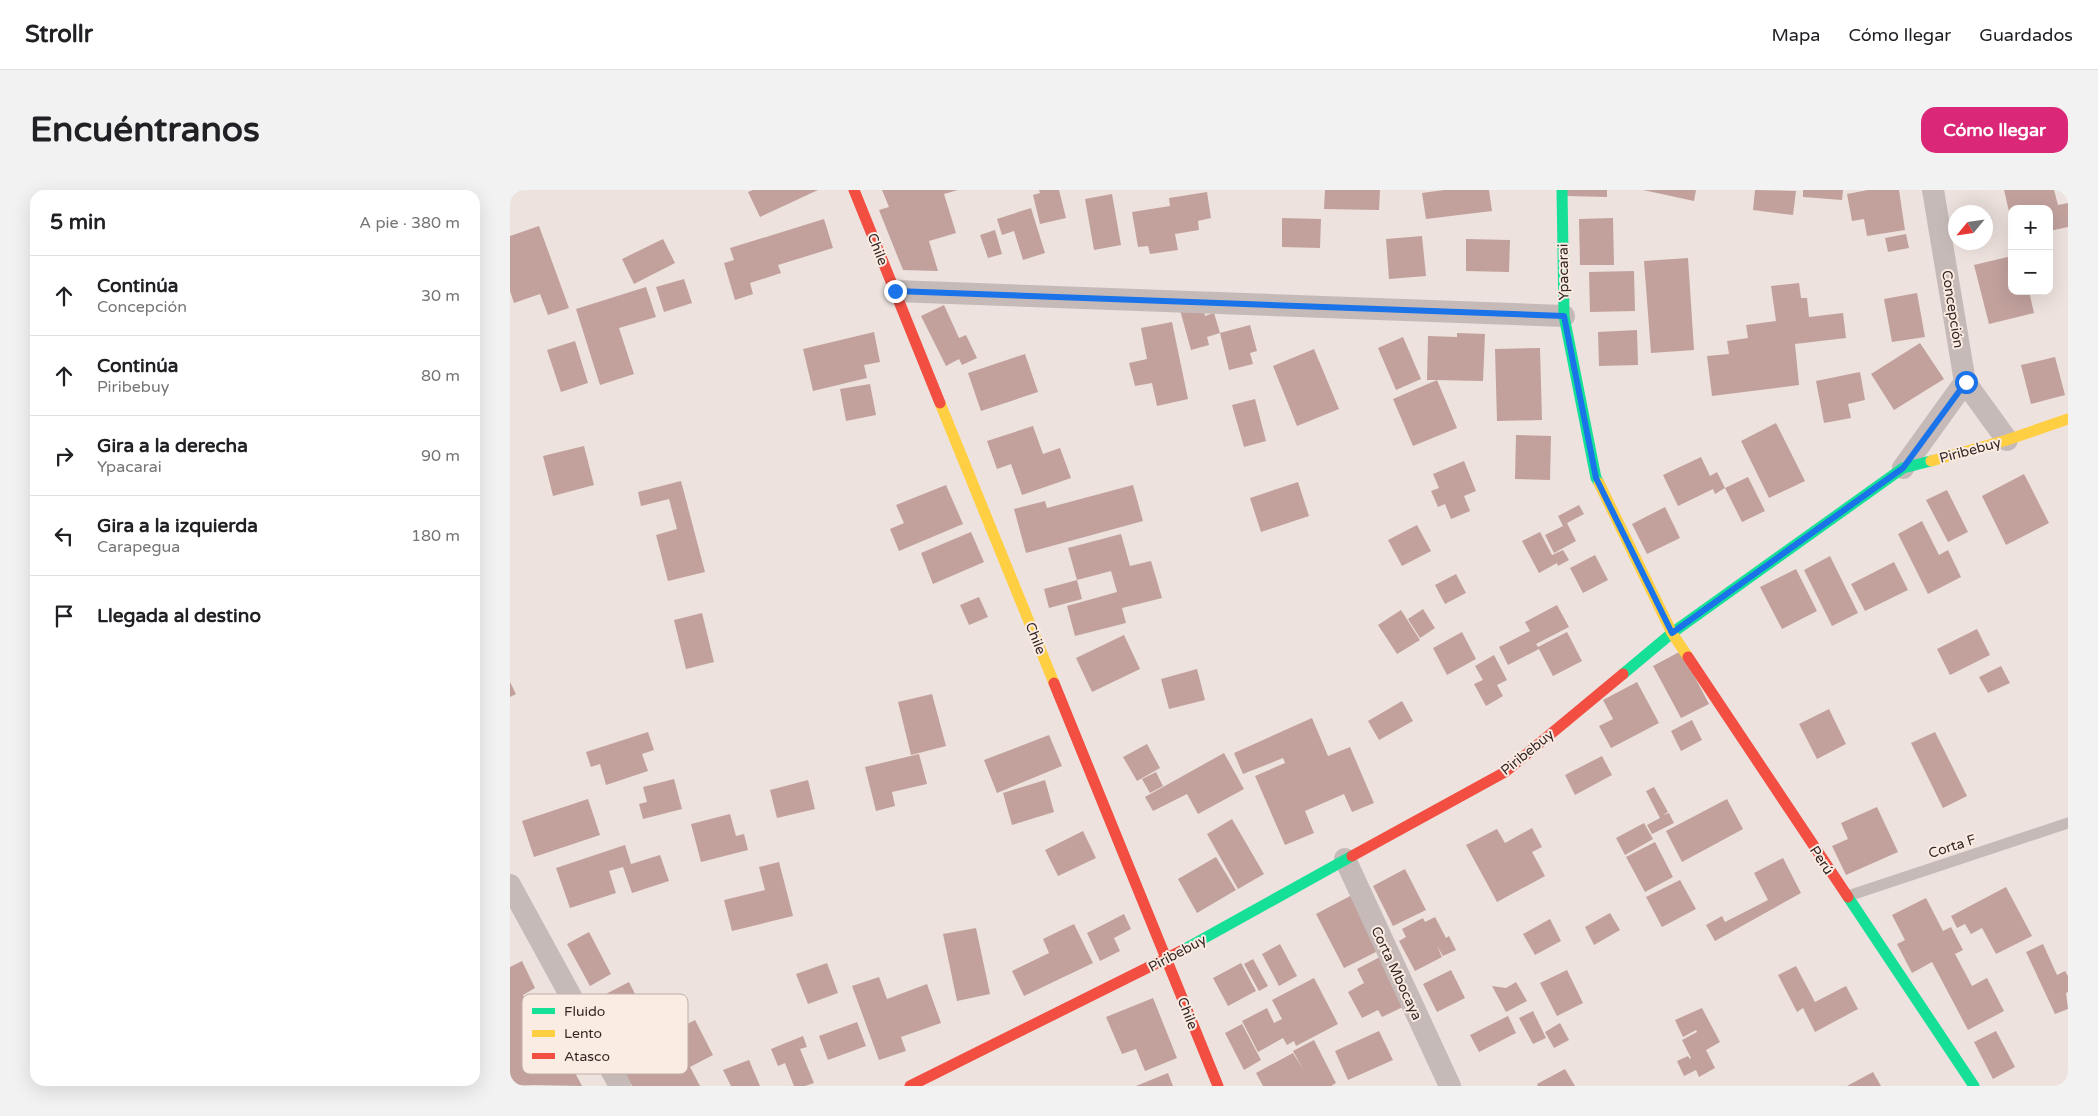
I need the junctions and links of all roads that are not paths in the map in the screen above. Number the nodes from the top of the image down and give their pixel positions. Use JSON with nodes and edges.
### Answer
{"nodes":[{"id":1,"x":854,"y":190,"type":"edge"},
{"id":2,"x":1562,"y":190,"type":"edge"},
{"id":3,"x":1933,"y":190,"type":"edge"},
{"id":4,"x":895,"y":291,"type":"junction"},
{"id":5,"x":1564,"y":316,"type":"junction"},
{"id":6,"x":1966,"y":382,"type":"junction"},
{"id":7,"x":2068,"y":419,"type":"edge"},
{"id":8,"x":2007,"y":440,"type":"junction"},
{"id":9,"x":1903,"y":468,"type":"junction"},
{"id":10,"x":1672,"y":633,"type":"junction"},
{"id":11,"x":2068,"y":823,"type":"edge"},
{"id":12,"x":1345,"y":859,"type":"junction"},
{"id":13,"x":510,"y":885,"type":"edge"},
{"id":14,"x":1846,"y":897,"type":"junction"},
{"id":15,"x":1166,"y":959,"type":"junction"},
{"id":16,"x":570,"y":994,"type":"edge"},
{"id":17,"x":613,"y":1074,"type":"edge"},
{"id":18,"x":620,"y":1086,"type":"edge"},
{"id":19,"x":910,"y":1086,"type":"edge"},
{"id":20,"x":1218,"y":1086,"type":"edge"},
{"id":21,"x":1450,"y":1086,"type":"edge"},
{"id":22,"x":1974,"y":1086,"type":"edge"}],
"edges":[{"from":1,"to":4,"type":"street","name":"Chile"},
{"from":2,"to":5,"type":"street","name":"Ypacarai"},
{"from":3,"to":6,"type":"street","name":"Concepción"},
{"from":4,"to":5,"type":"street"},
{"from":4,"to":15,"type":"street","name":"Chile"},
{"from":5,"to":10,"type":"street","name":"Ypacarai"},
{"from":6,"to":8,"type":"street"},
{"from":6,"to":9,"type":"street"},
{"from":7,"to":8,"type":"street","name":"Piribebuy"},
{"from":8,"to":9,"type":"street","name":"Piribebuy"},
{"from":9,"to":10,"type":"street","name":"Piribebuy"},
{"from":10,"to":12,"type":"street","name":"Piribebuy"},
{"from":10,"to":14,"type":"street","name":"Perú"},
{"from":11,"to":14,"type":"lane","name":"Corta F"},
{"from":12,"to":15,"type":"street","name":"Piribebuy"},
{"from":12,"to":21,"type":"street","name":"Corta Mbocaya"},
{"from":13,"to":16,"type":"street"},
{"from":14,"to":22,"type":"street","name":"Perú"},
{"from":15,"to":19,"type":"street","name":"Piribebuy"},
{"from":15,"to":20,"type":"street","name":"Chile"},
{"from":17,"to":18,"type":"street"}]}
